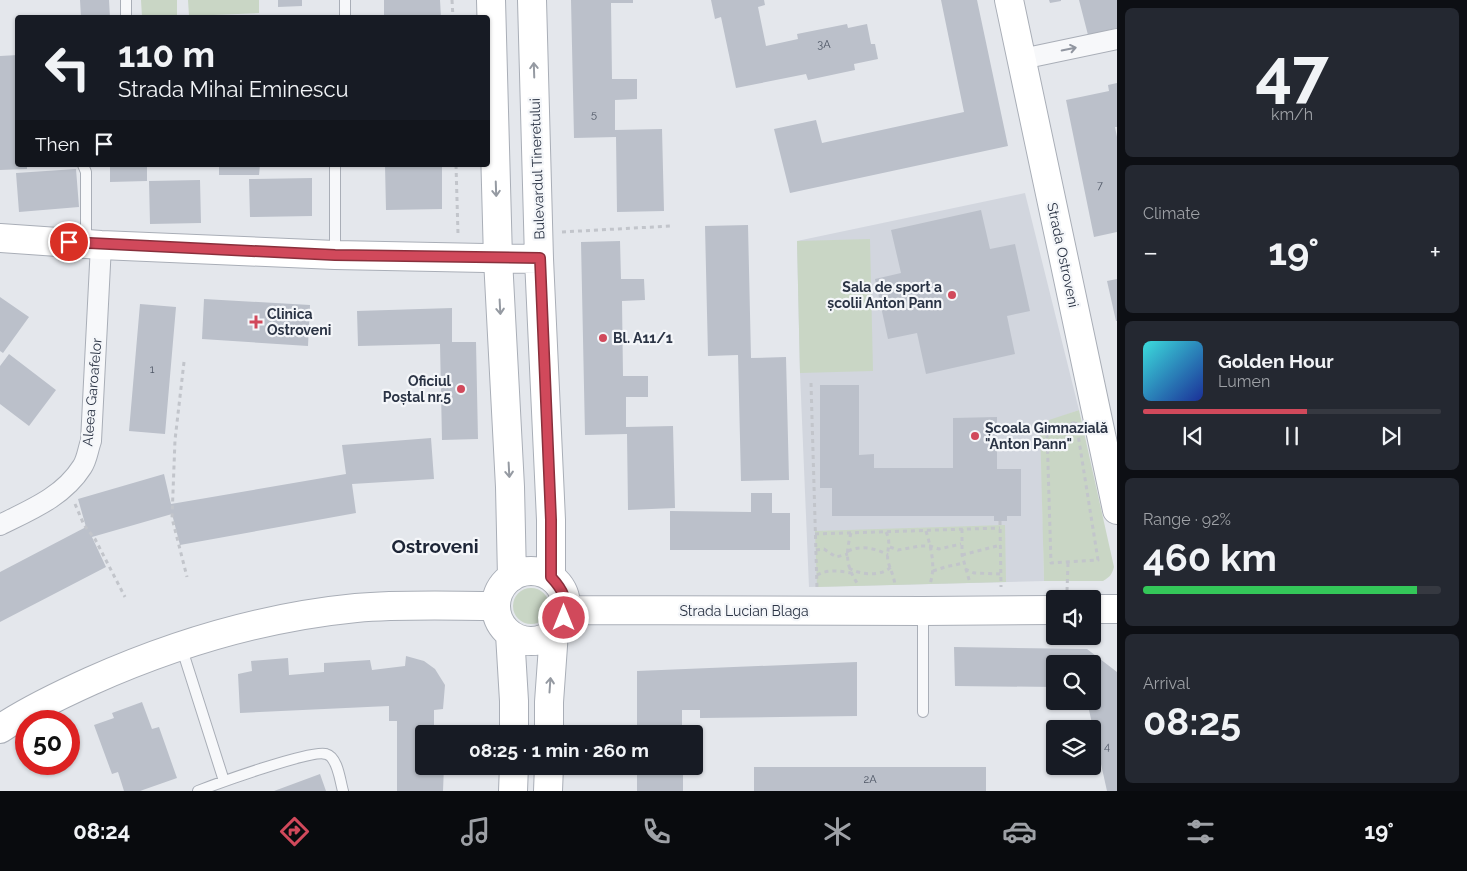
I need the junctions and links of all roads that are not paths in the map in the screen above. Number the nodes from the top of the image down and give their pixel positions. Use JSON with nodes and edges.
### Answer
{"nodes":[{"id":1,"x":126,"y":0,"type":"edge"},
{"id":2,"x":345,"y":0,"type":"edge"},
{"id":3,"x":491,"y":0,"type":"edge"},
{"id":4,"x":532,"y":0,"type":"edge"},
{"id":5,"x":1009,"y":0,"type":"edge"},
{"id":6,"x":126,"y":15,"type":"edge"},
{"id":7,"x":345,"y":15,"type":"edge"},
{"id":8,"x":1117,"y":38,"type":"edge"},
{"id":9,"x":1022,"y":59,"type":"junction"},
{"id":10,"x":84,"y":167,"type":"edge"},
{"id":11,"x":334,"y":167,"type":"edge"},
{"id":12,"x":0,"y":238,"type":"edge"},
{"id":13,"x":94,"y":244,"type":"junction"},
{"id":14,"x":539,"y":246,"type":"junction"},
{"id":15,"x":335,"y":255,"type":"junction"},
{"id":16,"x":498,"y":259,"type":"junction"},
{"id":17,"x":1117,"y":510,"type":"edge"},
{"id":18,"x":0,"y":525,"type":"edge"},
{"id":19,"x":512,"y":577,"type":"junction"},
{"id":20,"x":551,"y":577,"type":"junction"},
{"id":21,"x":496,"y":606,"type":"junction"},
{"id":22,"x":1101,"y":609,"type":"edge"},
{"id":23,"x":1117,"y":609,"type":"edge"},
{"id":24,"x":1046,"y":610,"type":"edge"},
{"id":25,"x":923,"y":611,"type":"junction"},
{"id":26,"x":559,"y":621,"type":"junction"},
{"id":27,"x":510,"y":634,"type":"junction"},
{"id":28,"x":181,"y":645,"type":"junction"},
{"id":29,"x":923,"y":712,"type":"dead end"},
{"id":30,"x":514,"y":725,"type":"edge"},
{"id":31,"x":549,"y":725,"type":"edge"},
{"id":32,"x":0,"y":729,"type":"edge"},
{"id":33,"x":514,"y":775,"type":"edge"},
{"id":34,"x":548,"y":775,"type":"edge"},
{"id":35,"x":224,"y":781,"type":"junction"},
{"id":36,"x":198,"y":791,"type":"edge"},
{"id":37,"x":342,"y":791,"type":"edge"},
{"id":38,"x":513,"y":791,"type":"edge"},
{"id":39,"x":548,"y":791,"type":"edge"}],
"edges":[{"from":1,"to":6,"type":"lane"},
{"from":2,"to":7,"type":"lane"},
{"from":3,"to":16,"type":"street","one_way":true},
{"from":14,"to":4,"type":"street","name":"Bulevardul Tineretului","one_way":true},
{"from":5,"to":9,"type":"street","name":"Strada Ostroveni"},
{"from":9,"to":8,"type":"street","one_way":true},
{"from":9,"to":17,"type":"street","name":"Strada Ostroveni"},
{"from":10,"to":13,"type":"lane"},
{"from":11,"to":15,"type":"lane"},
{"from":12,"to":13,"type":"street"},
{"from":13,"to":15,"type":"street"},
{"from":13,"to":18,"type":"street","name":"Aleea Garoafelor"},
{"from":14,"to":16,"type":"street"},
{"from":14,"to":20,"type":"street","name":"Bulevardul Tineretului"},
{"from":15,"to":16,"type":"street"},
{"from":16,"to":19,"type":"street","one_way":true},
{"from":19,"to":20,"type":"street"},
{"from":19,"to":21,"type":"street"},
{"from":20,"to":26,"type":"street"},
{"from":21,"to":27,"type":"street"},
{"from":21,"to":28,"type":"street"},
{"from":22,"to":23,"type":"street"},
{"from":24,"to":25,"type":"street","name":"Strada Lucian Blaga"},
{"from":25,"to":26,"type":"street","name":"Strada Lucian Blaga"},
{"from":25,"to":29,"type":"lane"},
{"from":26,"to":27,"type":"street"},
{"from":31,"to":26,"type":"street","one_way":true},
{"from":27,"to":30,"type":"street"},
{"from":28,"to":32,"type":"street"},
{"from":28,"to":35,"type":"lane"},
{"from":33,"to":38,"type":"street"},
{"from":34,"to":39,"type":"street"},
{"from":35,"to":36,"type":"lane"},
{"from":35,"to":37,"type":"lane"}]}
